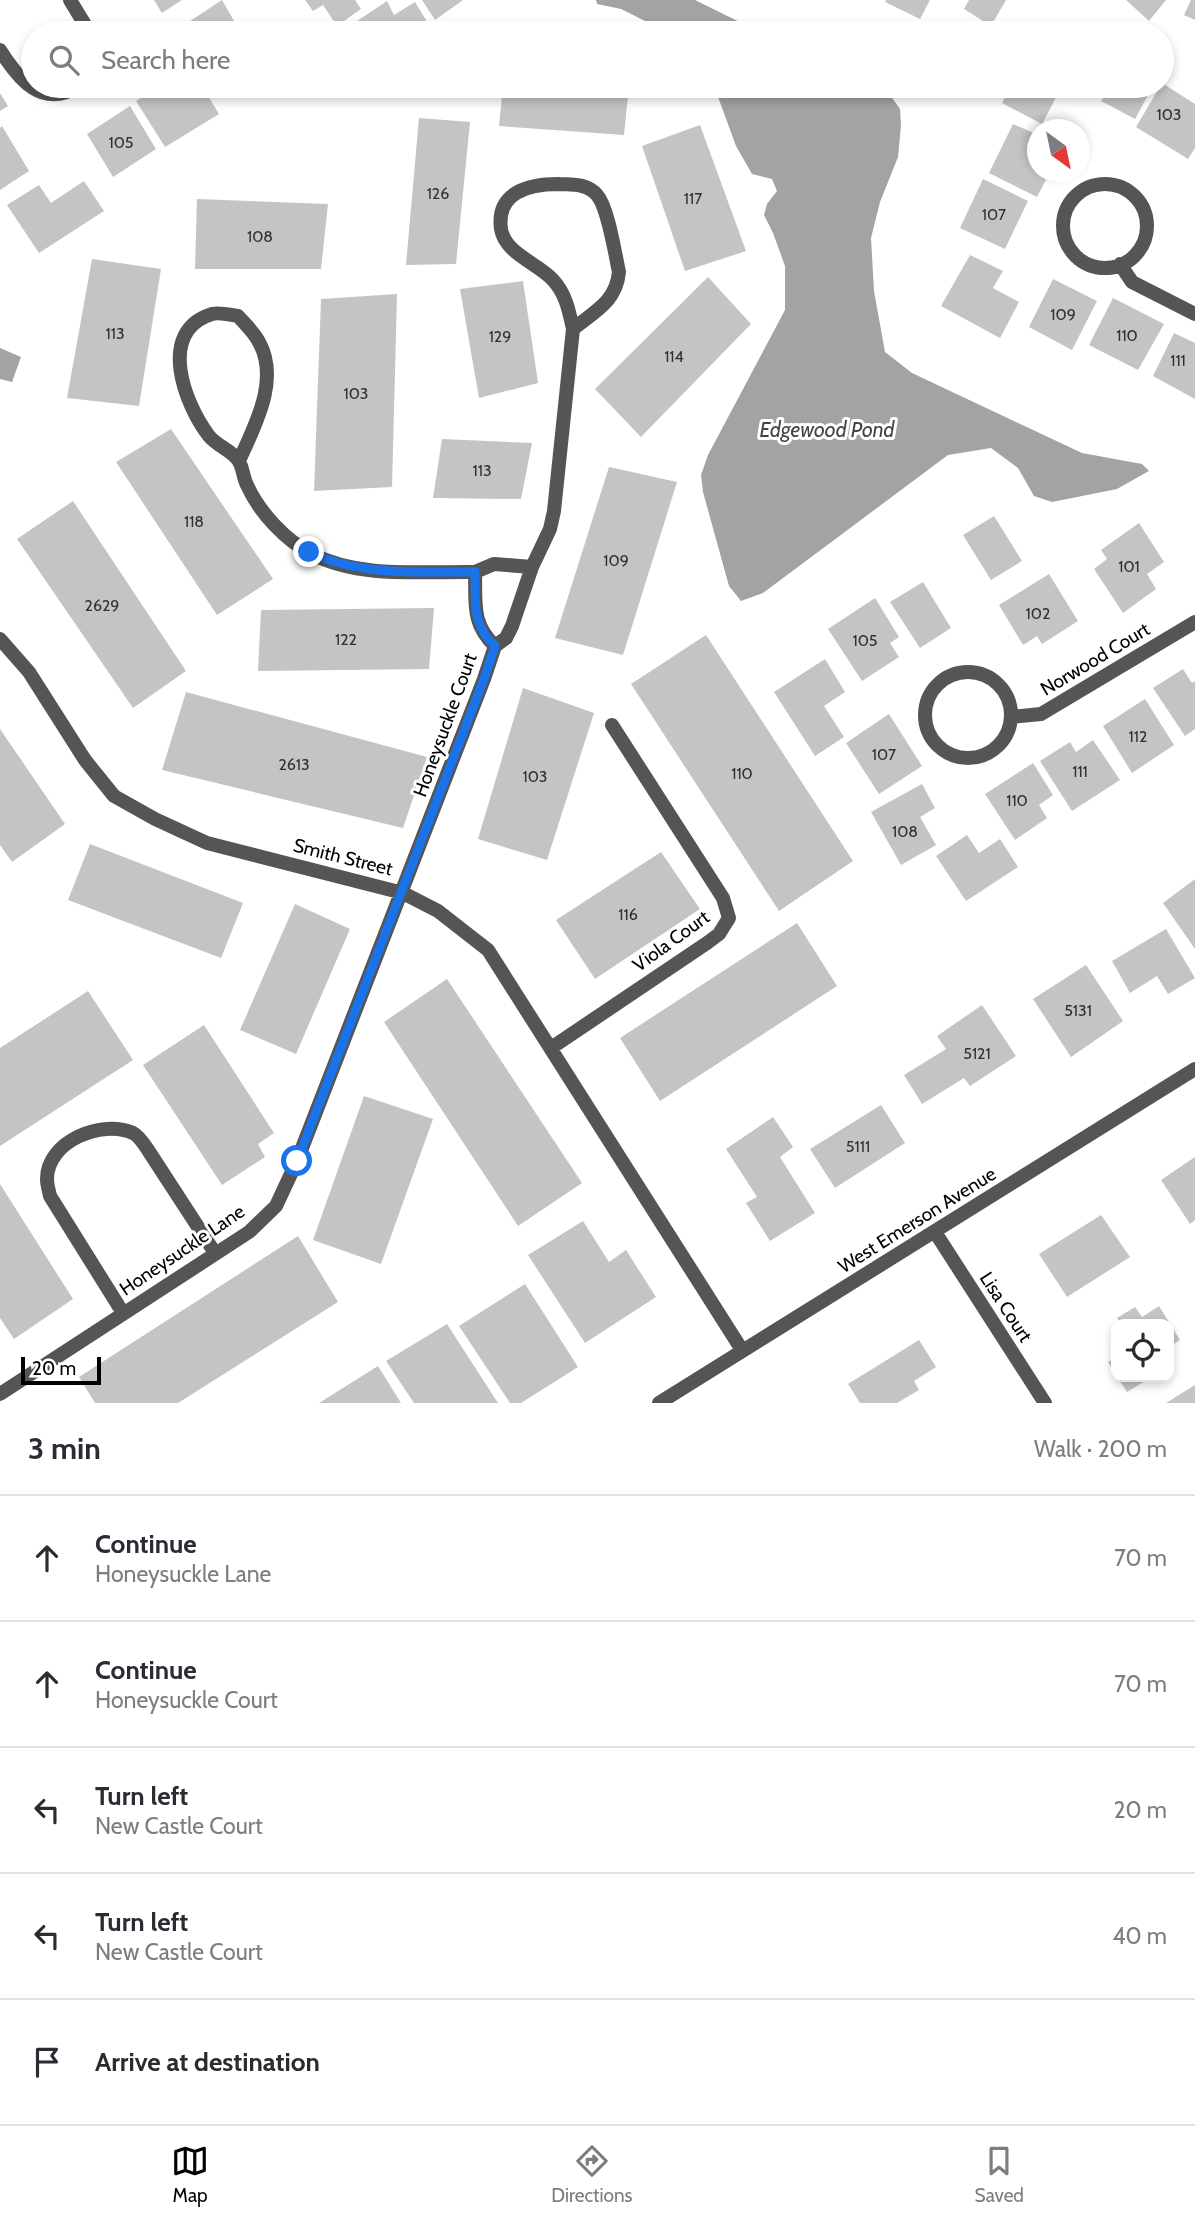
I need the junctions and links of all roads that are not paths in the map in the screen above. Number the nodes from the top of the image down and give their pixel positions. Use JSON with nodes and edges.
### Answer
{"nodes":[{"id":1,"x":70,"y":0,"type":"edge"},
{"id":2,"x":83,"y":21,"type":"edge"},
{"id":3,"x":0,"y":50,"type":"edge"},
{"id":4,"x":21,"y":81,"type":"edge"},
{"id":5,"x":1120,"y":264,"type":"junction"},
{"id":6,"x":1195,"y":314,"type":"edge"},
{"id":7,"x":573,"y":329,"type":"junction"},
{"id":8,"x":239,"y":461,"type":"junction"},
{"id":9,"x":532,"y":567,"type":"junction"},
{"id":10,"x":475,"y":572,"type":"junction"},
{"id":11,"x":1195,"y":622,"type":"edge"},
{"id":12,"x":0,"y":639,"type":"edge"},
{"id":13,"x":495,"y":646,"type":"junction"},
{"id":14,"x":1012,"y":717,"type":"junction"},
{"id":15,"x":612,"y":725,"type":"dead end"},
{"id":16,"x":403,"y":892,"type":"junction"},
{"id":17,"x":551,"y":1048,"type":"junction"},
{"id":18,"x":1195,"y":1069,"type":"edge"},
{"id":19,"x":935,"y":1232,"type":"junction"},
{"id":20,"x":215,"y":1253,"type":"junction"},
{"id":21,"x":123,"y":1313,"type":"junction"},
{"id":22,"x":742,"y":1350,"type":"junction"},
{"id":23,"x":0,"y":1394,"type":"edge"},
{"id":24,"x":659,"y":1403,"type":"edge"},
{"id":25,"x":1045,"y":1403,"type":"edge"}],
"edges":[{"from":1,"to":2,"type":"street"},
{"from":3,"to":4,"type":"street"},
{"from":5,"to":5,"type":"street"},
{"from":5,"to":6,"type":"street"},
{"from":7,"to":7,"type":"street","name":"Honeysuckle Court"},
{"from":7,"to":9,"type":"street","name":"Honeysuckle Court"},
{"from":8,"to":8,"type":"street"},
{"from":8,"to":10,"type":"street"},
{"from":9,"to":10,"type":"street"},
{"from":9,"to":13,"type":"street","name":"Honeysuckle Court"},
{"from":10,"to":13,"type":"street"},
{"from":11,"to":14,"type":"street","name":"Norwood Court"},
{"from":12,"to":16,"type":"street","name":"Smith Street"},
{"from":13,"to":16,"type":"street","name":"Honeysuckle Court"},
{"from":14,"to":14,"type":"street"},
{"from":15,"to":17,"type":"street","name":"Viola Court"},
{"from":16,"to":17,"type":"street","name":"Smith Street"},
{"from":16,"to":20,"type":"street","name":"Honeysuckle Lane"},
{"from":17,"to":22,"type":"street","name":"Smith Street"},
{"from":18,"to":19,"type":"street","name":"West Emerson Avenue"},
{"from":19,"to":22,"type":"street","name":"West Emerson Avenue"},
{"from":19,"to":25,"type":"street","name":"Lisa Court"},
{"from":20,"to":21,"type":"street","name":"Honeysuckle Lane"},
{"from":20,"to":21,"type":"street"},
{"from":21,"to":23,"type":"street","name":"Honeysuckle Lane"},
{"from":22,"to":24,"type":"street","name":"West Emerson Avenue"}]}
